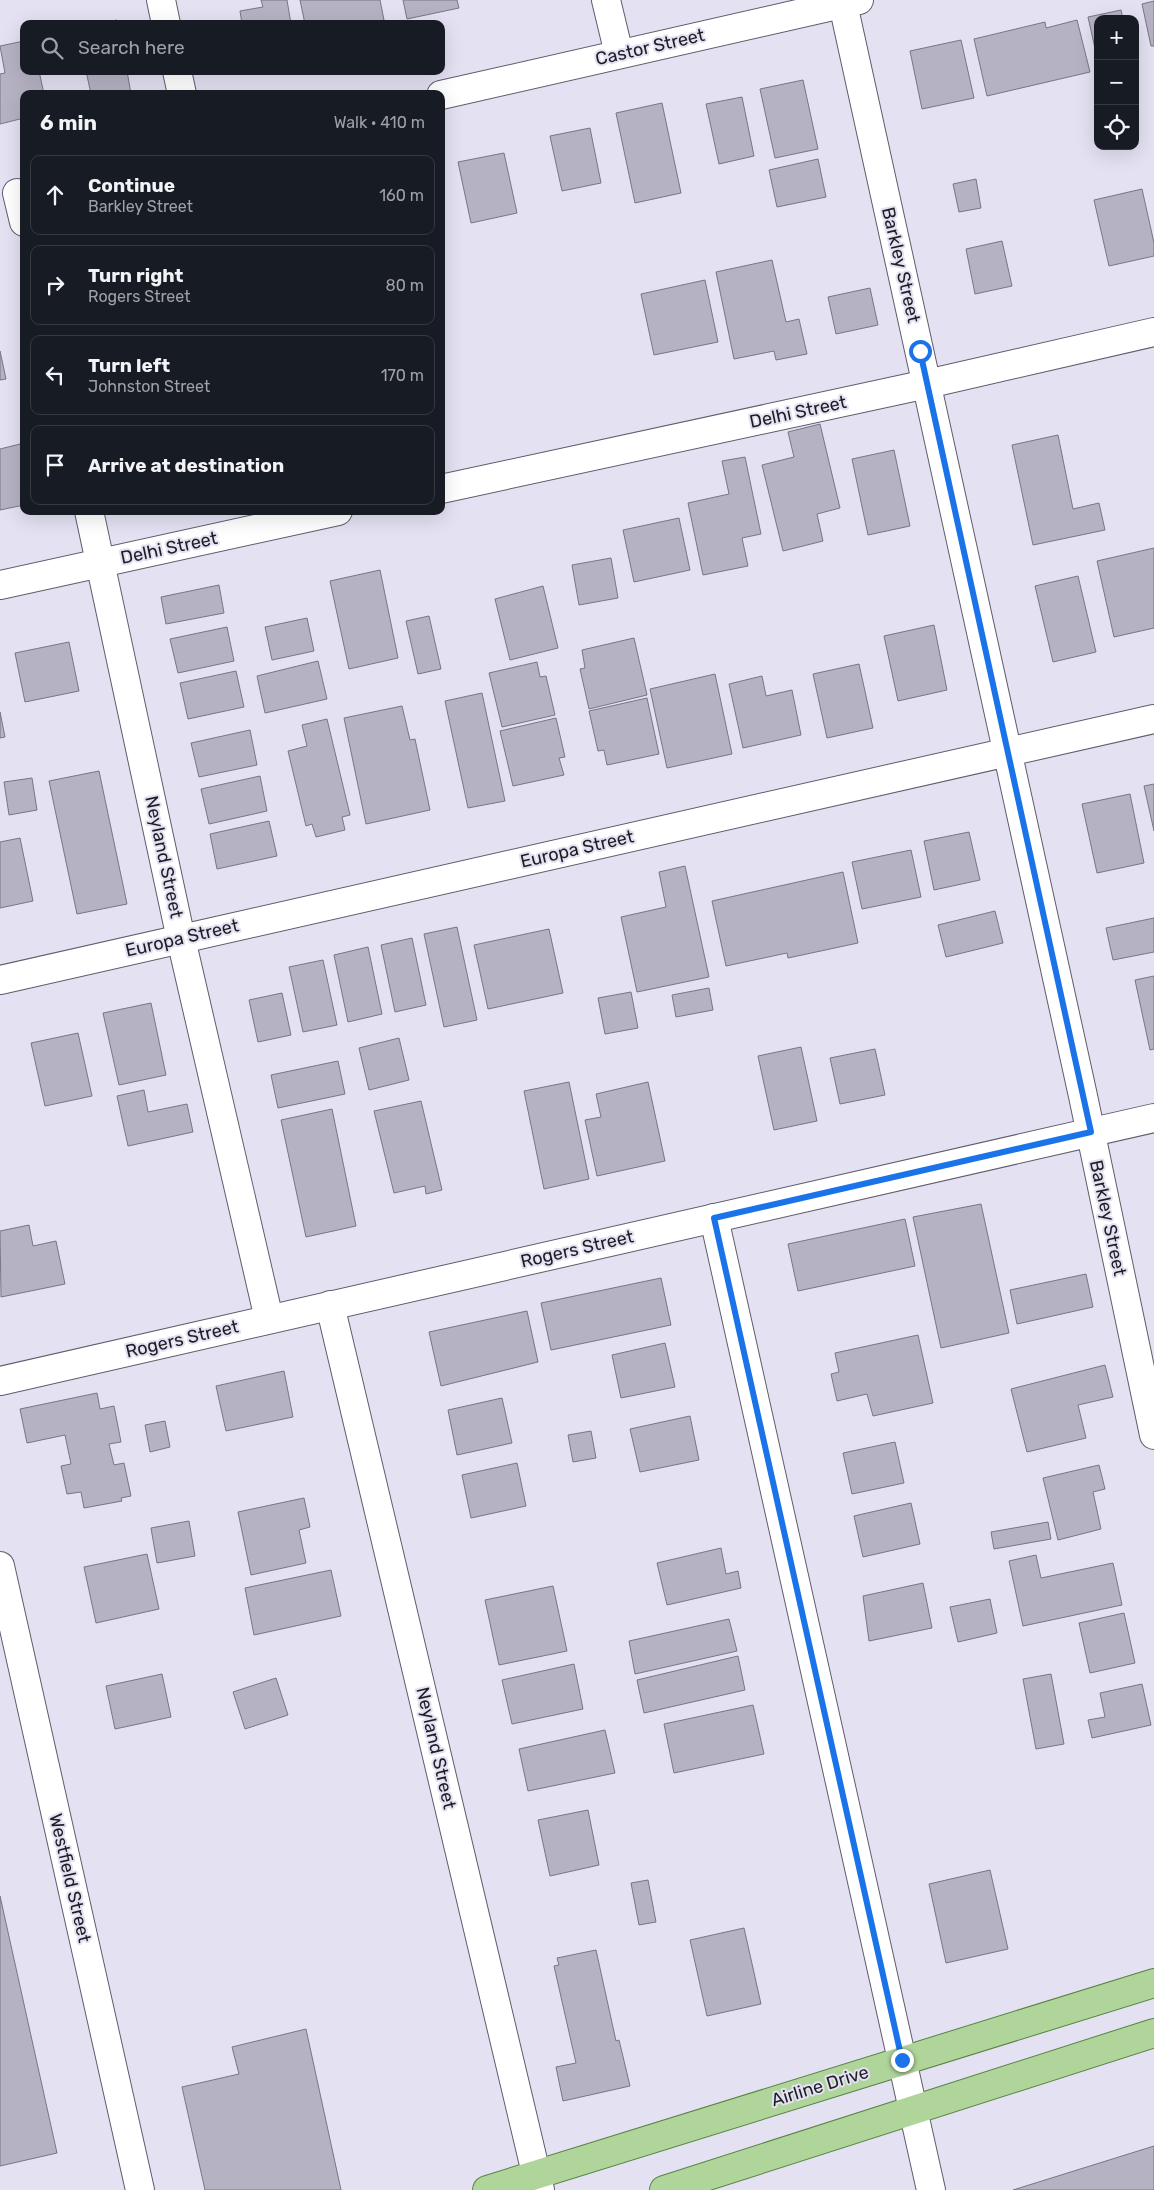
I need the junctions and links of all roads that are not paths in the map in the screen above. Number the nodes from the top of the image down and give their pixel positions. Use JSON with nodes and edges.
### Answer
{"nodes":[{"id":1,"x":161,"y":0,"type":"edge"},
{"id":2,"x":606,"y":0,"type":"edge"},
{"id":3,"x":851,"y":2,"type":"edge"},
{"id":4,"x":165,"y":20,"type":"edge"},
{"id":5,"x":618,"y":54,"type":"junction"},
{"id":6,"x":178,"y":75,"type":"edge"},
{"id":7,"x":181,"y":90,"type":"edge"},
{"id":8,"x":445,"y":94,"type":"edge"},
{"id":9,"x":14,"y":194,"type":"edge"},
{"id":10,"x":20,"y":211,"type":"edge"},
{"id":11,"x":1154,"y":332,"type":"edge"},
{"id":12,"x":927,"y":384,"type":"junction"},
{"id":13,"x":445,"y":488,"type":"edge"},
{"id":14,"x":90,"y":515,"type":"edge"},
{"id":15,"x":319,"y":515,"type":"edge"},
{"id":16,"x":100,"y":562,"type":"junction"},
{"id":17,"x":0,"y":585,"type":"edge"},
{"id":18,"x":1154,"y":718,"type":"edge"},
{"id":19,"x":1007,"y":750,"type":"junction"},
{"id":20,"x":182,"y":939,"type":"junction"},
{"id":21,"x":0,"y":980,"type":"edge"},
{"id":22,"x":1154,"y":1118,"type":"edge"},
{"id":23,"x":1091,"y":1132,"type":"junction"},
{"id":24,"x":714,"y":1218,"type":"junction"},
{"id":25,"x":330,"y":1306,"type":"junction"},
{"id":26,"x":269,"y":1319,"type":"junction"},
{"id":27,"x":0,"y":1380,"type":"edge"},
{"id":28,"x":1154,"y":1435,"type":"edge"},
{"id":29,"x":0,"y":1566,"type":"edge"},
{"id":30,"x":1154,"y":1983,"type":"edge"},
{"id":31,"x":1154,"y":2033,"type":"edge"},
{"id":32,"x":902,"y":2060,"type":"junction"},
{"id":33,"x":913,"y":2109,"type":"junction"},
{"id":34,"x":538,"y":2182,"type":"edge"},
{"id":35,"x":140,"y":2190,"type":"edge"},
{"id":36,"x":487,"y":2190,"type":"edge"},
{"id":37,"x":664,"y":2190,"type":"edge"},
{"id":38,"x":931,"y":2190,"type":"edge"}],
"edges":[{"from":1,"to":4,"type":"street"},
{"from":2,"to":5,"type":"street"},
{"from":3,"to":5,"type":"street","name":"Castor Street"},
{"from":3,"to":12,"type":"street","name":"Barkley Street"},
{"from":5,"to":8,"type":"street","name":"Castor Street"},
{"from":6,"to":7,"type":"street"},
{"from":9,"to":10,"type":"street"},
{"from":11,"to":12,"type":"street","name":"Delhi Street"},
{"from":12,"to":13,"type":"street","name":"Delhi Street"},
{"from":12,"to":19,"type":"street","name":"Barkley Street"},
{"from":14,"to":16,"type":"street","name":"Neyland Street"},
{"from":15,"to":16,"type":"street","name":"Delhi Street"},
{"from":16,"to":17,"type":"street","name":"Delhi Street"},
{"from":16,"to":20,"type":"street","name":"Neyland Street"},
{"from":18,"to":19,"type":"street","name":"Europa Street"},
{"from":19,"to":20,"type":"street","name":"Europa Street"},
{"from":19,"to":23,"type":"street","name":"Barkley Street"},
{"from":20,"to":21,"type":"street","name":"Europa Street"},
{"from":20,"to":26,"type":"street","name":"Neyland Street"},
{"from":22,"to":23,"type":"street","name":"Rogers Street"},
{"from":23,"to":24,"type":"street","name":"Rogers Street"},
{"from":23,"to":28,"type":"street","name":"Barkley Street"},
{"from":24,"to":25,"type":"street","name":"Rogers Street"},
{"from":24,"to":32,"type":"street"},
{"from":25,"to":26,"type":"street","name":"Rogers Street"},
{"from":25,"to":34,"type":"street","name":"Neyland Street"},
{"from":26,"to":27,"type":"street","name":"Rogers Street"},
{"from":29,"to":35,"type":"street","name":"Westfield Street"},
{"from":30,"to":32,"type":"main road","name":"Airline Drive"},
{"from":31,"to":33,"type":"main road"},
{"from":32,"to":33,"type":"street"},
{"from":32,"to":34,"type":"main road","name":"Airline Drive"},
{"from":33,"to":37,"type":"main road"},
{"from":33,"to":38,"type":"street"},
{"from":34,"to":36,"type":"main road","name":"Airline Drive"}]}
